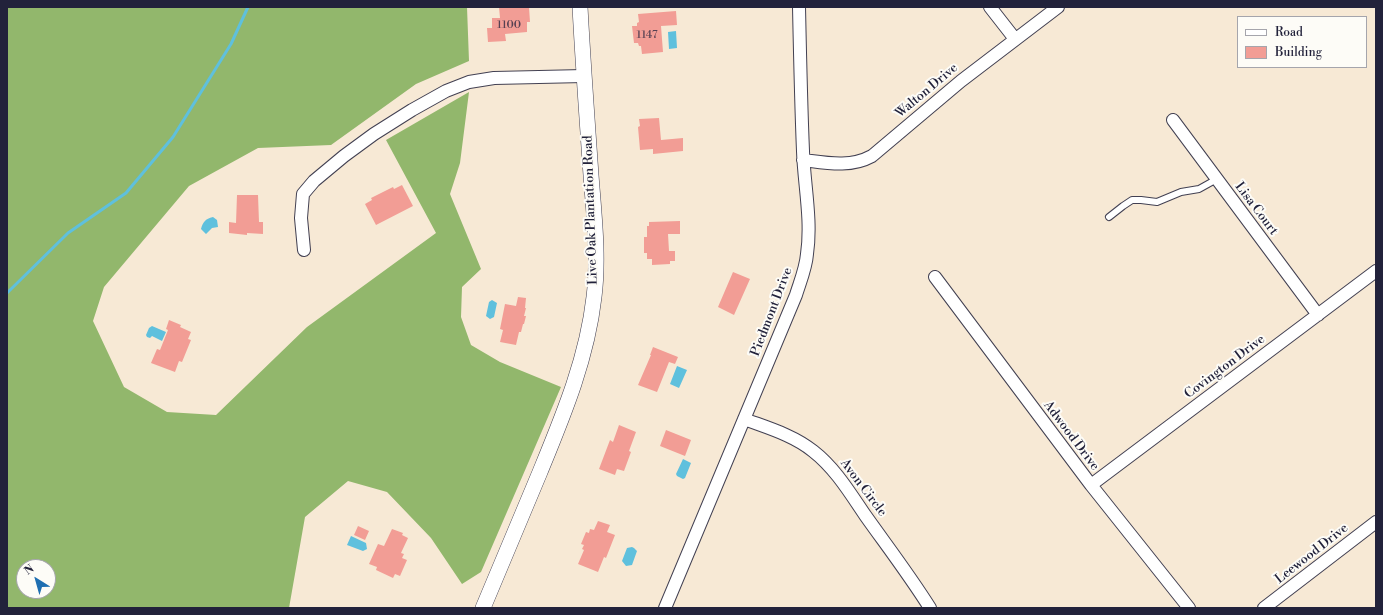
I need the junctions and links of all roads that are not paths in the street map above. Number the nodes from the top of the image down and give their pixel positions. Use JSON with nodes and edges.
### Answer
{"nodes":[{"id":1,"x":580,"y":7,"type":"edge"},
{"id":2,"x":799,"y":7,"type":"edge"},
{"id":3,"x":990,"y":7,"type":"edge"},
{"id":4,"x":1058,"y":7,"type":"edge"},
{"id":5,"x":1015,"y":39,"type":"junction"},
{"id":6,"x":584,"y":76,"type":"junction"},
{"id":7,"x":1173,"y":120,"type":"dead end"},
{"id":8,"x":803,"y":160,"type":"junction"},
{"id":9,"x":1217,"y":179,"type":"junction"},
{"id":10,"x":1109,"y":217,"type":"dead end"},
{"id":11,"x":304,"y":250,"type":"dead end"},
{"id":12,"x":1376,"y":271,"type":"edge"},
{"id":13,"x":935,"y":277,"type":"dead end"},
{"id":14,"x":1318,"y":315,"type":"junction"},
{"id":15,"x":744,"y":419,"type":"junction"},
{"id":16,"x":1091,"y":485,"type":"junction"},
{"id":17,"x":1376,"y":522,"type":"edge"},
{"id":18,"x":483,"y":608,"type":"edge"},
{"id":19,"x":665,"y":608,"type":"edge"},
{"id":20,"x":930,"y":608,"type":"edge"},
{"id":21,"x":1189,"y":608,"type":"edge"},
{"id":22,"x":1264,"y":608,"type":"edge"}],
"edges":[{"from":1,"to":6,"type":"street","name":"Live Oak Plantation Road"},
{"from":2,"to":8,"type":"street","name":"Piedmont Drive"},
{"from":3,"to":5,"type":"street"},
{"from":4,"to":5,"type":"street","name":"Walton Drive"},
{"from":5,"to":8,"type":"street","name":"Walton Drive"},
{"from":6,"to":11,"type":"street"},
{"from":6,"to":18,"type":"street","name":"Live Oak Plantation Road"},
{"from":7,"to":9,"type":"street","name":"Lisa Court"},
{"from":8,"to":15,"type":"street","name":"Piedmont Drive"},
{"from":9,"to":10,"type":"lane"},
{"from":9,"to":14,"type":"street","name":"Lisa Court"},
{"from":12,"to":14,"type":"street","name":"Covington Drive"},
{"from":13,"to":16,"type":"street","name":"Adwood Drive"},
{"from":14,"to":16,"type":"street","name":"Covington Drive"},
{"from":15,"to":19,"type":"street","name":"Piedmont Drive"},
{"from":15,"to":20,"type":"street","name":"Avon Circle"},
{"from":16,"to":21,"type":"street","name":"Adwood Drive"},
{"from":17,"to":22,"type":"street","name":"Leewood Drive"}]}
